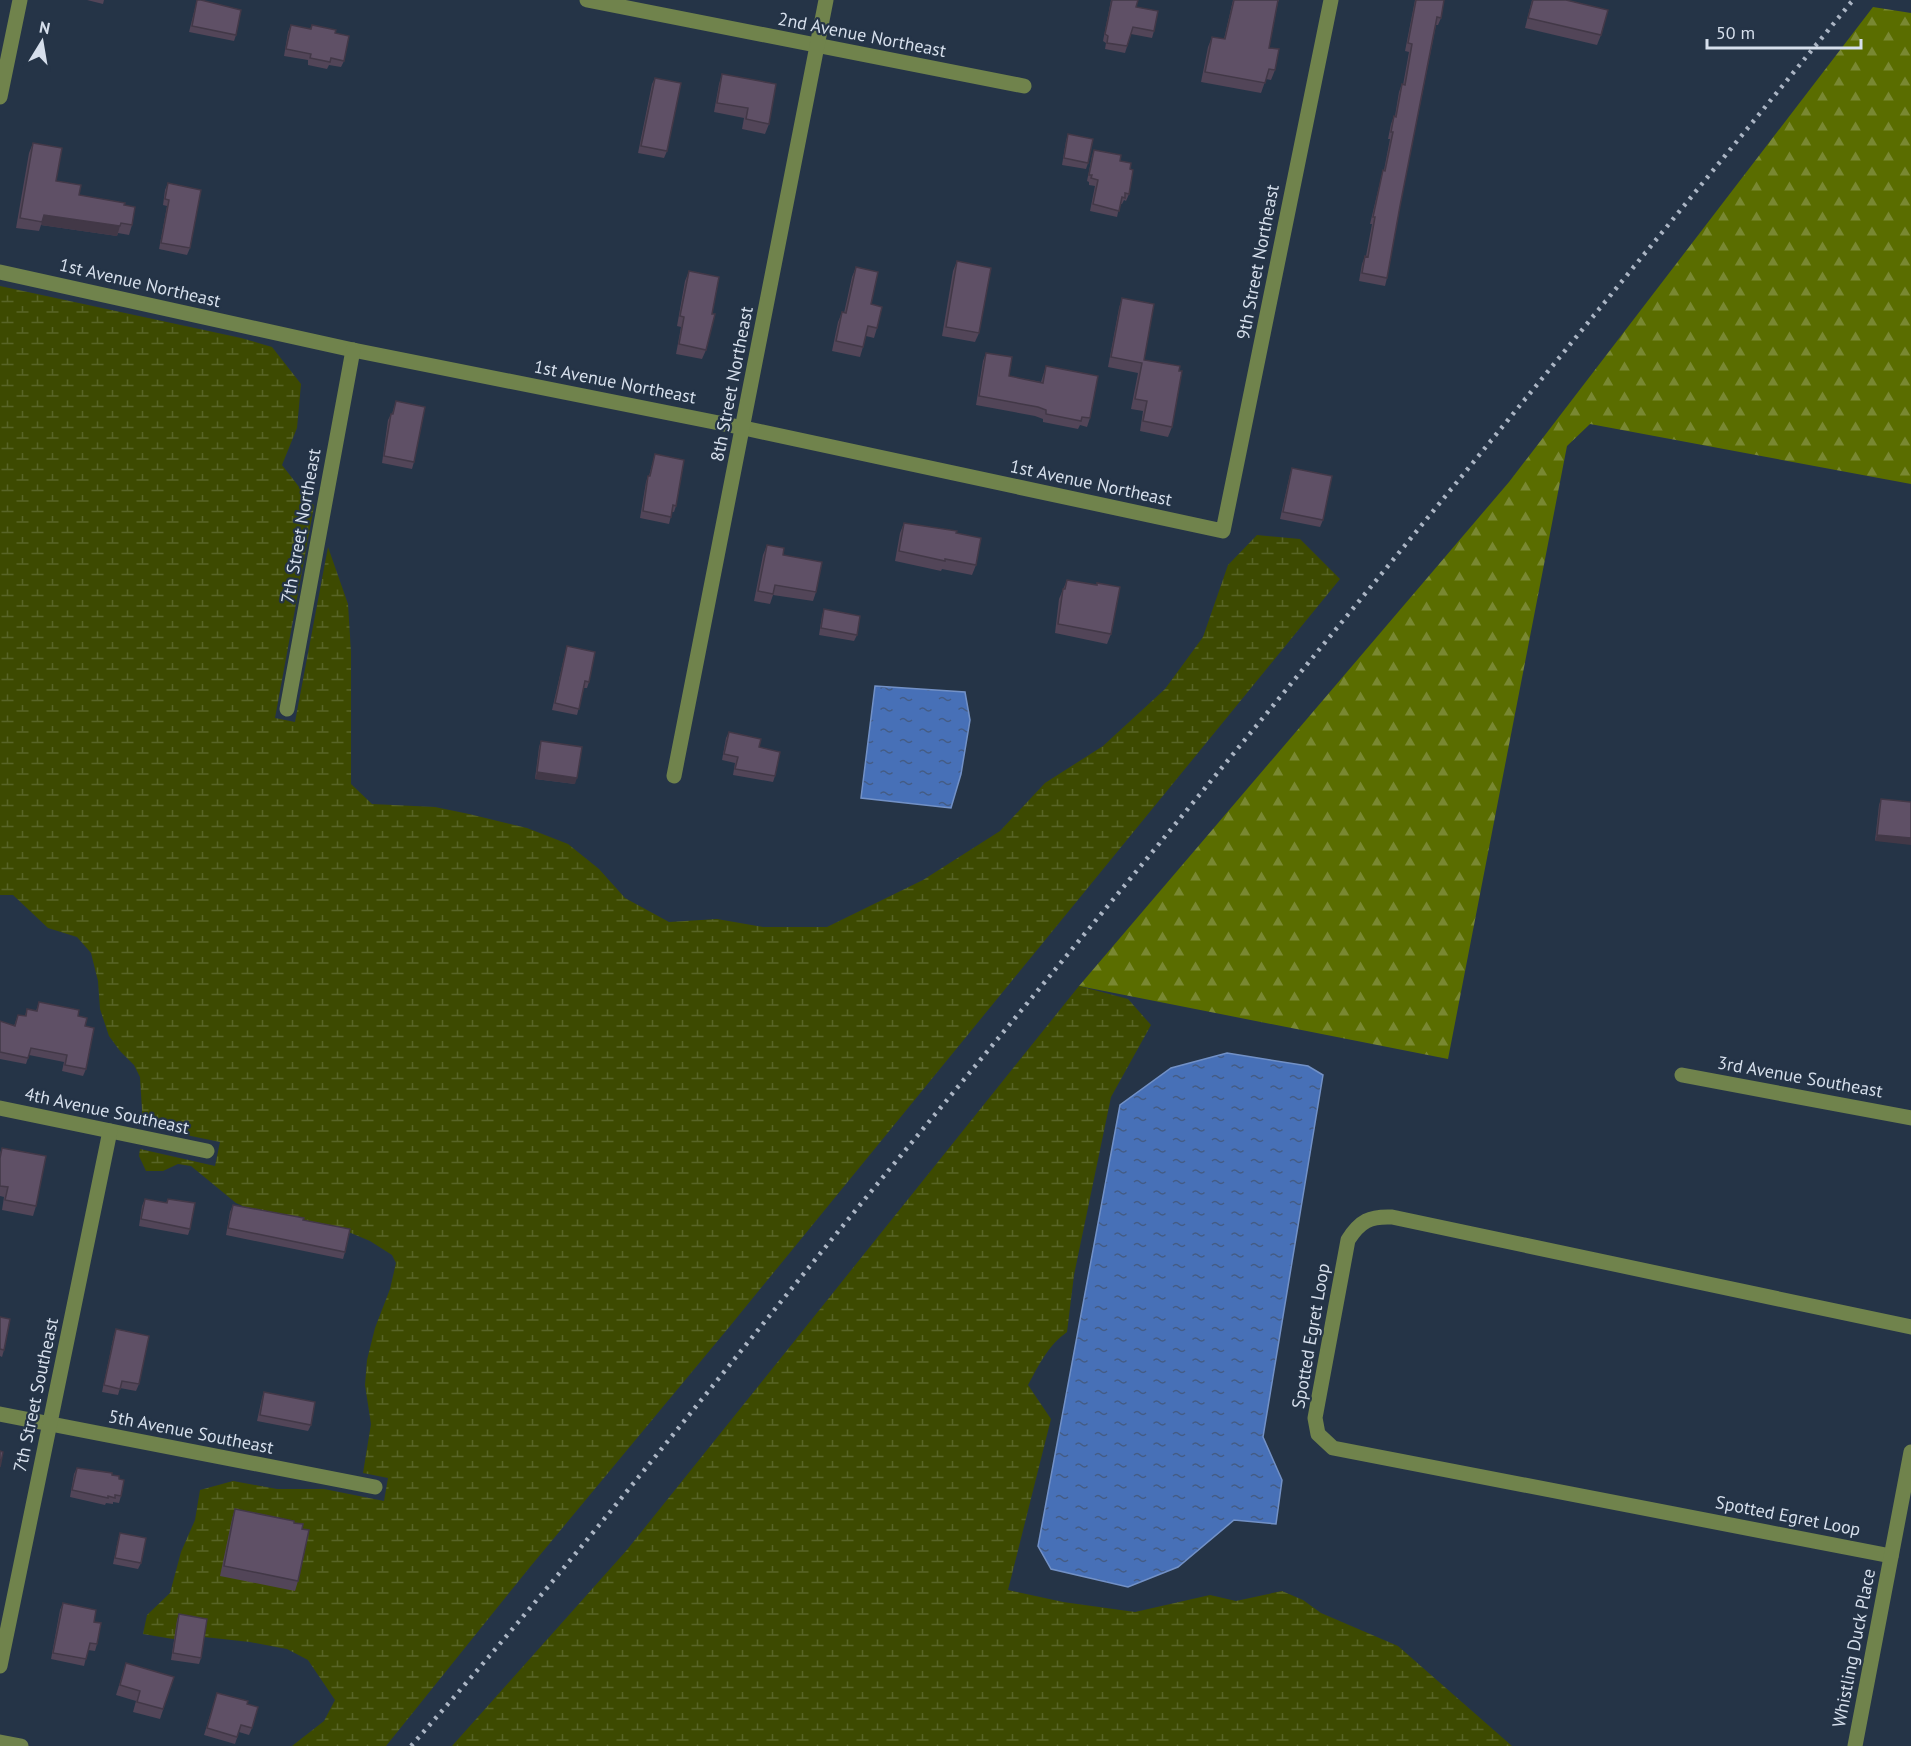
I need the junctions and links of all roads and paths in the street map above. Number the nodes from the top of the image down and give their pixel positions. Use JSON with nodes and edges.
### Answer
{"nodes":[{"id":1,"x":20,"y":0,"type":"edge"},
{"id":2,"x":587,"y":0,"type":"edge"},
{"id":3,"x":826,"y":0,"type":"edge"},
{"id":4,"x":1331,"y":0,"type":"edge"},
{"id":5,"x":818,"y":46,"type":"junction"},
{"id":6,"x":1024,"y":86,"type":"dead end"},
{"id":7,"x":0,"y":97,"type":"edge"},
{"id":8,"x":0,"y":272,"type":"edge"},
{"id":9,"x":353,"y":350,"type":"junction"},
{"id":10,"x":744,"y":428,"type":"junction"},
{"id":11,"x":1223,"y":531,"type":"joint"},
{"id":12,"x":287,"y":709,"type":"dead end"},
{"id":13,"x":674,"y":776,"type":"dead end"},
{"id":14,"x":1682,"y":1075,"type":"dead end"},
{"id":15,"x":0,"y":1108,"type":"edge"},
{"id":16,"x":1911,"y":1118,"type":"edge"},
{"id":17,"x":110,"y":1131,"type":"junction"},
{"id":18,"x":207,"y":1152,"type":"dead end"},
{"id":19,"x":1911,"y":1327,"type":"edge"},
{"id":20,"x":0,"y":1414,"type":"edge"},
{"id":21,"x":50,"y":1424,"type":"junction"},
{"id":22,"x":1911,"y":1452,"type":"edge"},
{"id":23,"x":375,"y":1487,"type":"dead end"},
{"id":24,"x":1891,"y":1556,"type":"junction"},
{"id":25,"x":0,"y":1666,"type":"edge"},
{"id":26,"x":0,"y":1742,"type":"edge"},
{"id":27,"x":21,"y":1746,"type":"edge"},
{"id":28,"x":1855,"y":1746,"type":"edge"}],
"edges":[{"from":1,"to":7,"type":"street"},
{"from":2,"to":5,"type":"street","name":"2nd Avenue Northeast"},
{"from":3,"to":5,"type":"street","name":"8th Street Northeast"},
{"from":4,"to":11,"type":"street","name":"9th Street Northeast"},
{"from":5,"to":6,"type":"street","name":"2nd Avenue Northeast"},
{"from":5,"to":10,"type":"street","name":"8th Street Northeast"},
{"from":8,"to":9,"type":"street","name":"1st Avenue Northeast"},
{"from":9,"to":10,"type":"street","name":"1st Avenue Northeast"},
{"from":9,"to":12,"type":"street","name":"7th Street Northeast"},
{"from":10,"to":11,"type":"street","name":"1st Avenue Northeast"},
{"from":10,"to":13,"type":"street","name":"8th Street Northeast"},
{"from":14,"to":16,"type":"street","name":"3rd Avenue Southeast"},
{"from":15,"to":17,"type":"street","name":"4th Avenue Southeast"},
{"from":17,"to":18,"type":"street","name":"4th Avenue Southeast"},
{"from":17,"to":21,"type":"street","name":"7th Street Southeast"},
{"from":19,"to":24,"type":"street","name":"Spotted Egret Loop"},
{"from":20,"to":21,"type":"street","name":"5th Avenue Southeast"},
{"from":21,"to":23,"type":"street","name":"5th Avenue Southeast"},
{"from":21,"to":25,"type":"street","name":"7th Street Southeast"},
{"from":22,"to":24,"type":"street","name":"Whistling Duck Place"},
{"from":24,"to":28,"type":"street","name":"Whistling Duck Place"},
{"from":26,"to":27,"type":"street"}]}
